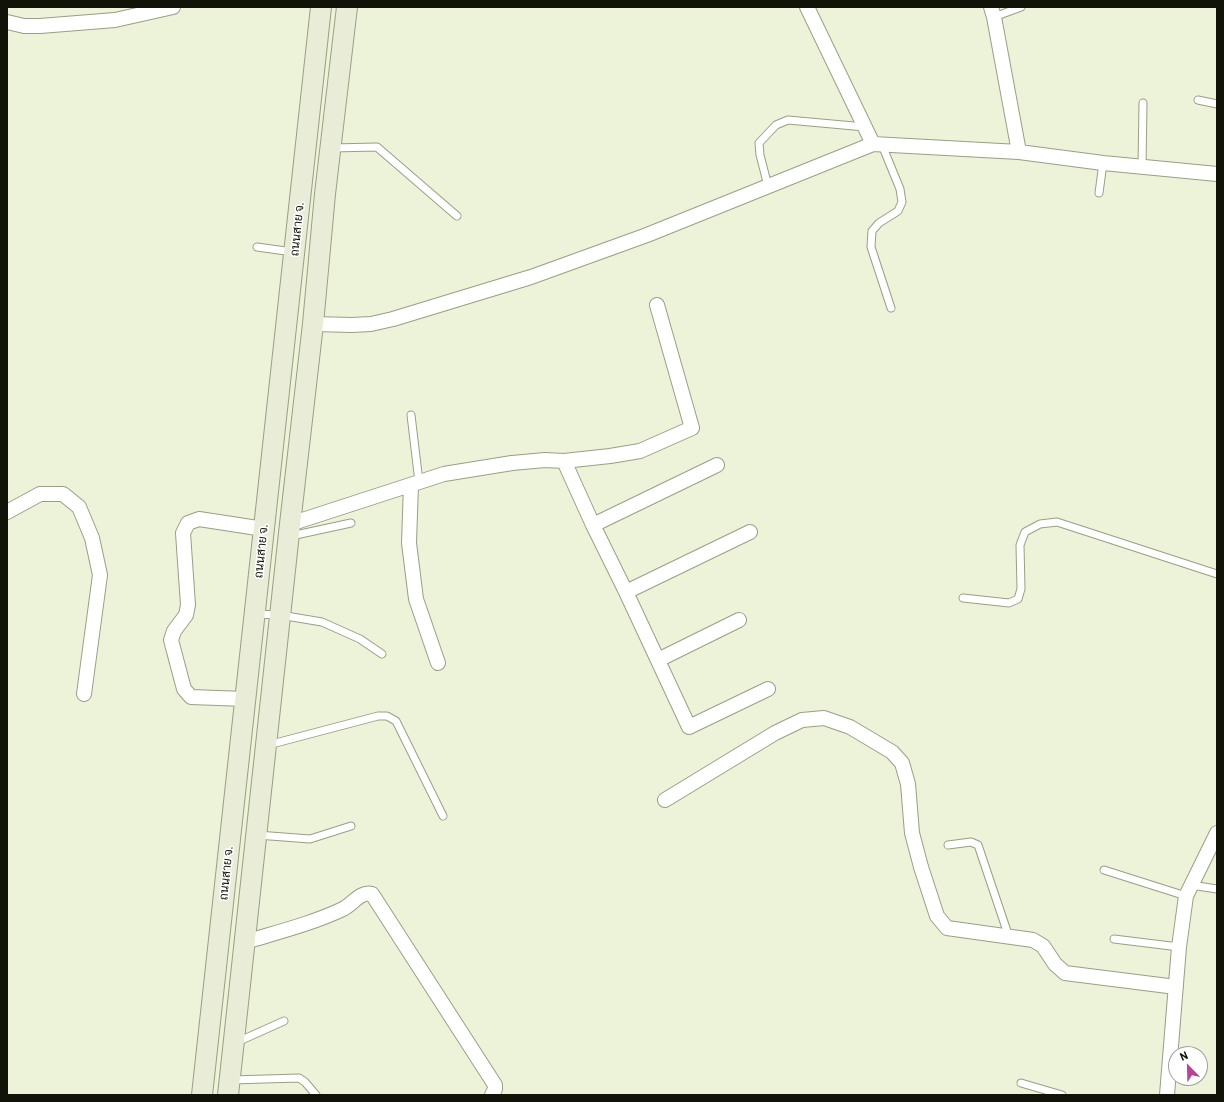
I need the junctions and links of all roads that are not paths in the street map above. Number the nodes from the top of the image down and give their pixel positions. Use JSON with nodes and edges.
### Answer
{"nodes":[{"id":1,"x":173,"y":7,"type":"edge"},
{"id":2,"x":321,"y":7,"type":"edge"},
{"id":3,"x":347,"y":7,"type":"edge"},
{"id":4,"x":807,"y":7,"type":"edge"},
{"id":5,"x":1021,"y":7,"type":"edge"},
{"id":6,"x":992,"y":12,"type":"edge"},
{"id":7,"x":7,"y":22,"type":"edge"},
{"id":8,"x":1198,"y":100,"type":"dead end"},
{"id":9,"x":1143,"y":103,"type":"dead end"},
{"id":10,"x":1217,"y":104,"type":"edge"},
{"id":11,"x":865,"y":127,"type":"junction"},
{"id":12,"x":878,"y":144,"type":"junction"},
{"id":13,"x":330,"y":148,"type":"junction"},
{"id":14,"x":1019,"y":152,"type":"junction"},
{"id":15,"x":1104,"y":163,"type":"junction"},
{"id":16,"x":1142,"y":167,"type":"junction"},
{"id":17,"x":1217,"y":174,"type":"edge"},
{"id":18,"x":768,"y":186,"type":"junction"},
{"id":19,"x":1099,"y":193,"type":"dead end"},
{"id":20,"x":456,"y":216,"type":"dead end"},
{"id":21,"x":257,"y":247,"type":"dead end"},
{"id":22,"x":294,"y":252,"type":"junction"},
{"id":23,"x":657,"y":306,"type":"dead end"},
{"id":24,"x":891,"y":308,"type":"dead end"},
{"id":25,"x":313,"y":324,"type":"junction"},
{"id":26,"x":411,"y":415,"type":"dead end"},
{"id":27,"x":564,"y":461,"type":"junction"},
{"id":28,"x":717,"y":465,"type":"dead end"},
{"id":29,"x":415,"y":484,"type":"junction"},
{"id":30,"x":7,"y":512,"type":"edge"},
{"id":31,"x":351,"y":523,"type":"dead end"},
{"id":32,"x":593,"y":525,"type":"junction"},
{"id":33,"x":264,"y":529,"type":"junction"},
{"id":34,"x":289,"y":530,"type":"junction"},
{"id":35,"x":750,"y":532,"type":"dead end"},
{"id":36,"x":1217,"y":574,"type":"edge"},
{"id":37,"x":626,"y":592,"type":"junction"},
{"id":38,"x":963,"y":598,"type":"dead end"},
{"id":39,"x":254,"y":614,"type":"junction"},
{"id":40,"x":280,"y":615,"type":"junction"},
{"id":41,"x":739,"y":620,"type":"dead end"},
{"id":42,"x":382,"y":654,"type":"dead end"},
{"id":43,"x":658,"y":660,"type":"junction"},
{"id":44,"x":438,"y":662,"type":"dead end"},
{"id":45,"x":768,"y":689,"type":"dead end"},
{"id":46,"x":84,"y":694,"type":"dead end"},
{"id":47,"x":245,"y":699,"type":"junction"},
{"id":48,"x":266,"y":745,"type":"junction"},
{"id":49,"x":665,"y":800,"type":"dead end"},
{"id":50,"x":443,"y":816,"type":"dead end"},
{"id":51,"x":351,"y":826,"type":"dead end"},
{"id":52,"x":1217,"y":833,"type":"edge"},
{"id":53,"x":257,"y":835,"type":"junction"},
{"id":54,"x":948,"y":845,"type":"dead end"},
{"id":55,"x":1104,"y":870,"type":"dead end"},
{"id":56,"x":1217,"y":889,"type":"edge"},
{"id":57,"x":1188,"y":890,"type":"junction"},
{"id":58,"x":1009,"y":937,"type":"junction"},
{"id":59,"x":1114,"y":939,"type":"dead end"},
{"id":60,"x":245,"y":942,"type":"junction"},
{"id":61,"x":1179,"y":947,"type":"junction"},
{"id":62,"x":1176,"y":987,"type":"junction"},
{"id":63,"x":284,"y":1021,"type":"dead end"},
{"id":64,"x":234,"y":1044,"type":"junction"},
{"id":65,"x":1021,"y":1083,"type":"dead end"},
{"id":66,"x":229,"y":1088,"type":"edge"},
{"id":67,"x":202,"y":1095,"type":"edge"},
{"id":68,"x":316,"y":1095,"type":"edge"},
{"id":69,"x":492,"y":1095,"type":"edge"},
{"id":70,"x":1062,"y":1095,"type":"edge"},
{"id":71,"x":1167,"y":1095,"type":"edge"}],
"edges":[{"from":1,"to":7,"type":"street"},
{"from":2,"to":22,"type":"main road","name":"ถนนสาย จ."},
{"from":3,"to":13,"type":"main road","name":"ถนนสาย จ."},
{"from":4,"to":11,"type":"street"},
{"from":5,"to":6,"type":"lane"},
{"from":6,"to":14,"type":"street"},
{"from":8,"to":10,"type":"lane"},
{"from":9,"to":16,"type":"lane"},
{"from":11,"to":12,"type":"street"},
{"from":11,"to":18,"type":"lane"},
{"from":12,"to":14,"type":"street"},
{"from":12,"to":18,"type":"street"},
{"from":12,"to":24,"type":"lane"},
{"from":13,"to":20,"type":"lane"},
{"from":13,"to":25,"type":"main road","name":"ถนนสาย จ."},
{"from":14,"to":15,"type":"street"},
{"from":15,"to":16,"type":"street"},
{"from":15,"to":19,"type":"lane"},
{"from":16,"to":17,"type":"street"},
{"from":18,"to":25,"type":"street"},
{"from":21,"to":22,"type":"lane"},
{"from":22,"to":33,"type":"main road","name":"ถนนสาย จ."},
{"from":23,"to":27,"type":"street"},
{"from":25,"to":34,"type":"main road","name":"ถนนสาย จ."},
{"from":26,"to":29,"type":"lane"},
{"from":27,"to":29,"type":"street"},
{"from":27,"to":32,"type":"street"},
{"from":28,"to":32,"type":"street"},
{"from":29,"to":34,"type":"street"},
{"from":29,"to":44,"type":"street"},
{"from":30,"to":46,"type":"street"},
{"from":31,"to":34,"type":"lane"},
{"from":32,"to":37,"type":"street"},
{"from":33,"to":39,"type":"main road","name":"ถนนสาย จ."},
{"from":33,"to":47,"type":"street"},
{"from":34,"to":40,"type":"main road","name":"ถนนสาย จ."},
{"from":35,"to":37,"type":"street"},
{"from":36,"to":38,"type":"lane"},
{"from":37,"to":43,"type":"street"},
{"from":39,"to":40,"type":"lane"},
{"from":39,"to":47,"type":"main road","name":"ถนนสาย จ."},
{"from":40,"to":42,"type":"lane"},
{"from":40,"to":48,"type":"main road","name":"ถนนสาย จ."},
{"from":41,"to":43,"type":"street"},
{"from":43,"to":45,"type":"street"},
{"from":47,"to":67,"type":"main road","name":"ถนนสาย จ."},
{"from":48,"to":50,"type":"lane"},
{"from":48,"to":53,"type":"main road","name":"ถนนสาย จ."},
{"from":49,"to":58,"type":"street"},
{"from":51,"to":53,"type":"lane"},
{"from":52,"to":57,"type":"street"},
{"from":53,"to":60,"type":"main road","name":"ถนนสาย จ."},
{"from":54,"to":58,"type":"lane"},
{"from":55,"to":57,"type":"lane"},
{"from":56,"to":57,"type":"lane"},
{"from":57,"to":61,"type":"street"},
{"from":58,"to":62,"type":"street"},
{"from":59,"to":61,"type":"lane"},
{"from":60,"to":64,"type":"main road","name":"ถนนสาย จ."},
{"from":60,"to":69,"type":"street"},
{"from":61,"to":62,"type":"street"},
{"from":62,"to":71,"type":"street"},
{"from":63,"to":64,"type":"lane"},
{"from":64,"to":66,"type":"main road","name":"ถนนสาย จ."},
{"from":65,"to":70,"type":"lane"},
{"from":66,"to":68,"type":"lane"}]}
